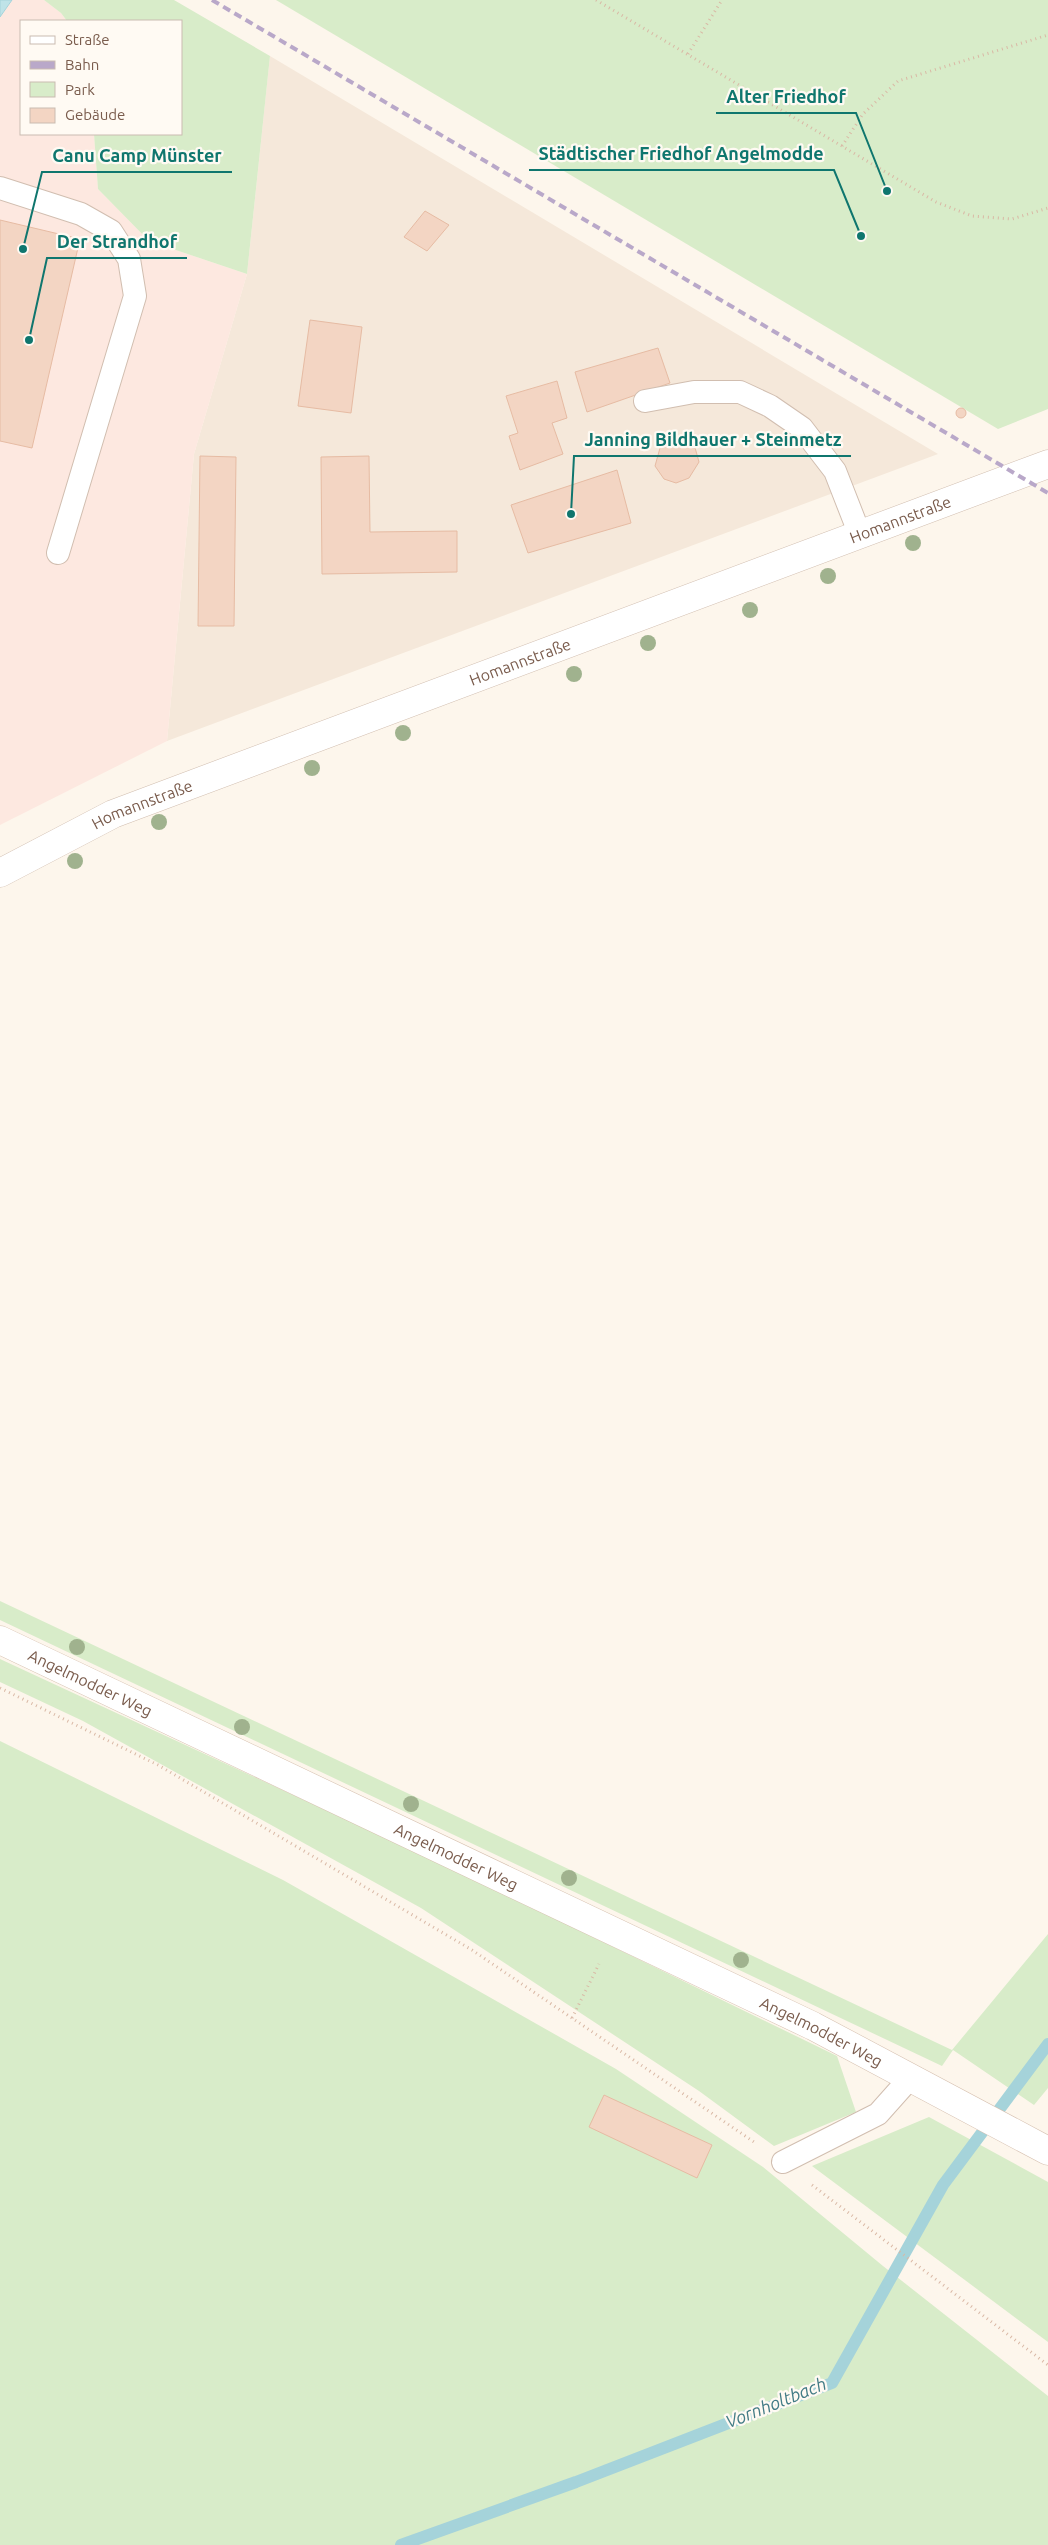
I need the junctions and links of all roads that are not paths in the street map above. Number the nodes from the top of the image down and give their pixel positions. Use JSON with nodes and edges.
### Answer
{"nodes":[{"id":1,"x":0,"y":188,"type":"edge"},
{"id":2,"x":645,"y":401,"type":"dead end"},
{"id":3,"x":1048,"y":464,"type":"edge"},
{"id":4,"x":860,"y":534,"type":"junction"},
{"id":5,"x":58,"y":553,"type":"dead end"},
{"id":6,"x":0,"y":873,"type":"edge"},
{"id":7,"x":0,"y":1640,"type":"edge"},
{"id":8,"x":911,"y":2078,"type":"junction"},
{"id":9,"x":1043,"y":2147,"type":"edge"},
{"id":10,"x":783,"y":2162,"type":"road end"}],
"edges":[{"from":1,"to":5,"type":"lane"},
{"from":2,"to":4,"type":"lane"},
{"from":3,"to":4,"type":"street","name":"Homannstraße"},
{"from":4,"to":6,"type":"street","name":"Homannstraße"},
{"from":7,"to":8,"type":"street","name":"Angelmodder Weg"},
{"from":8,"to":9,"type":"street","name":"Angelmodder Weg"},
{"from":8,"to":10,"type":"lane"}]}
